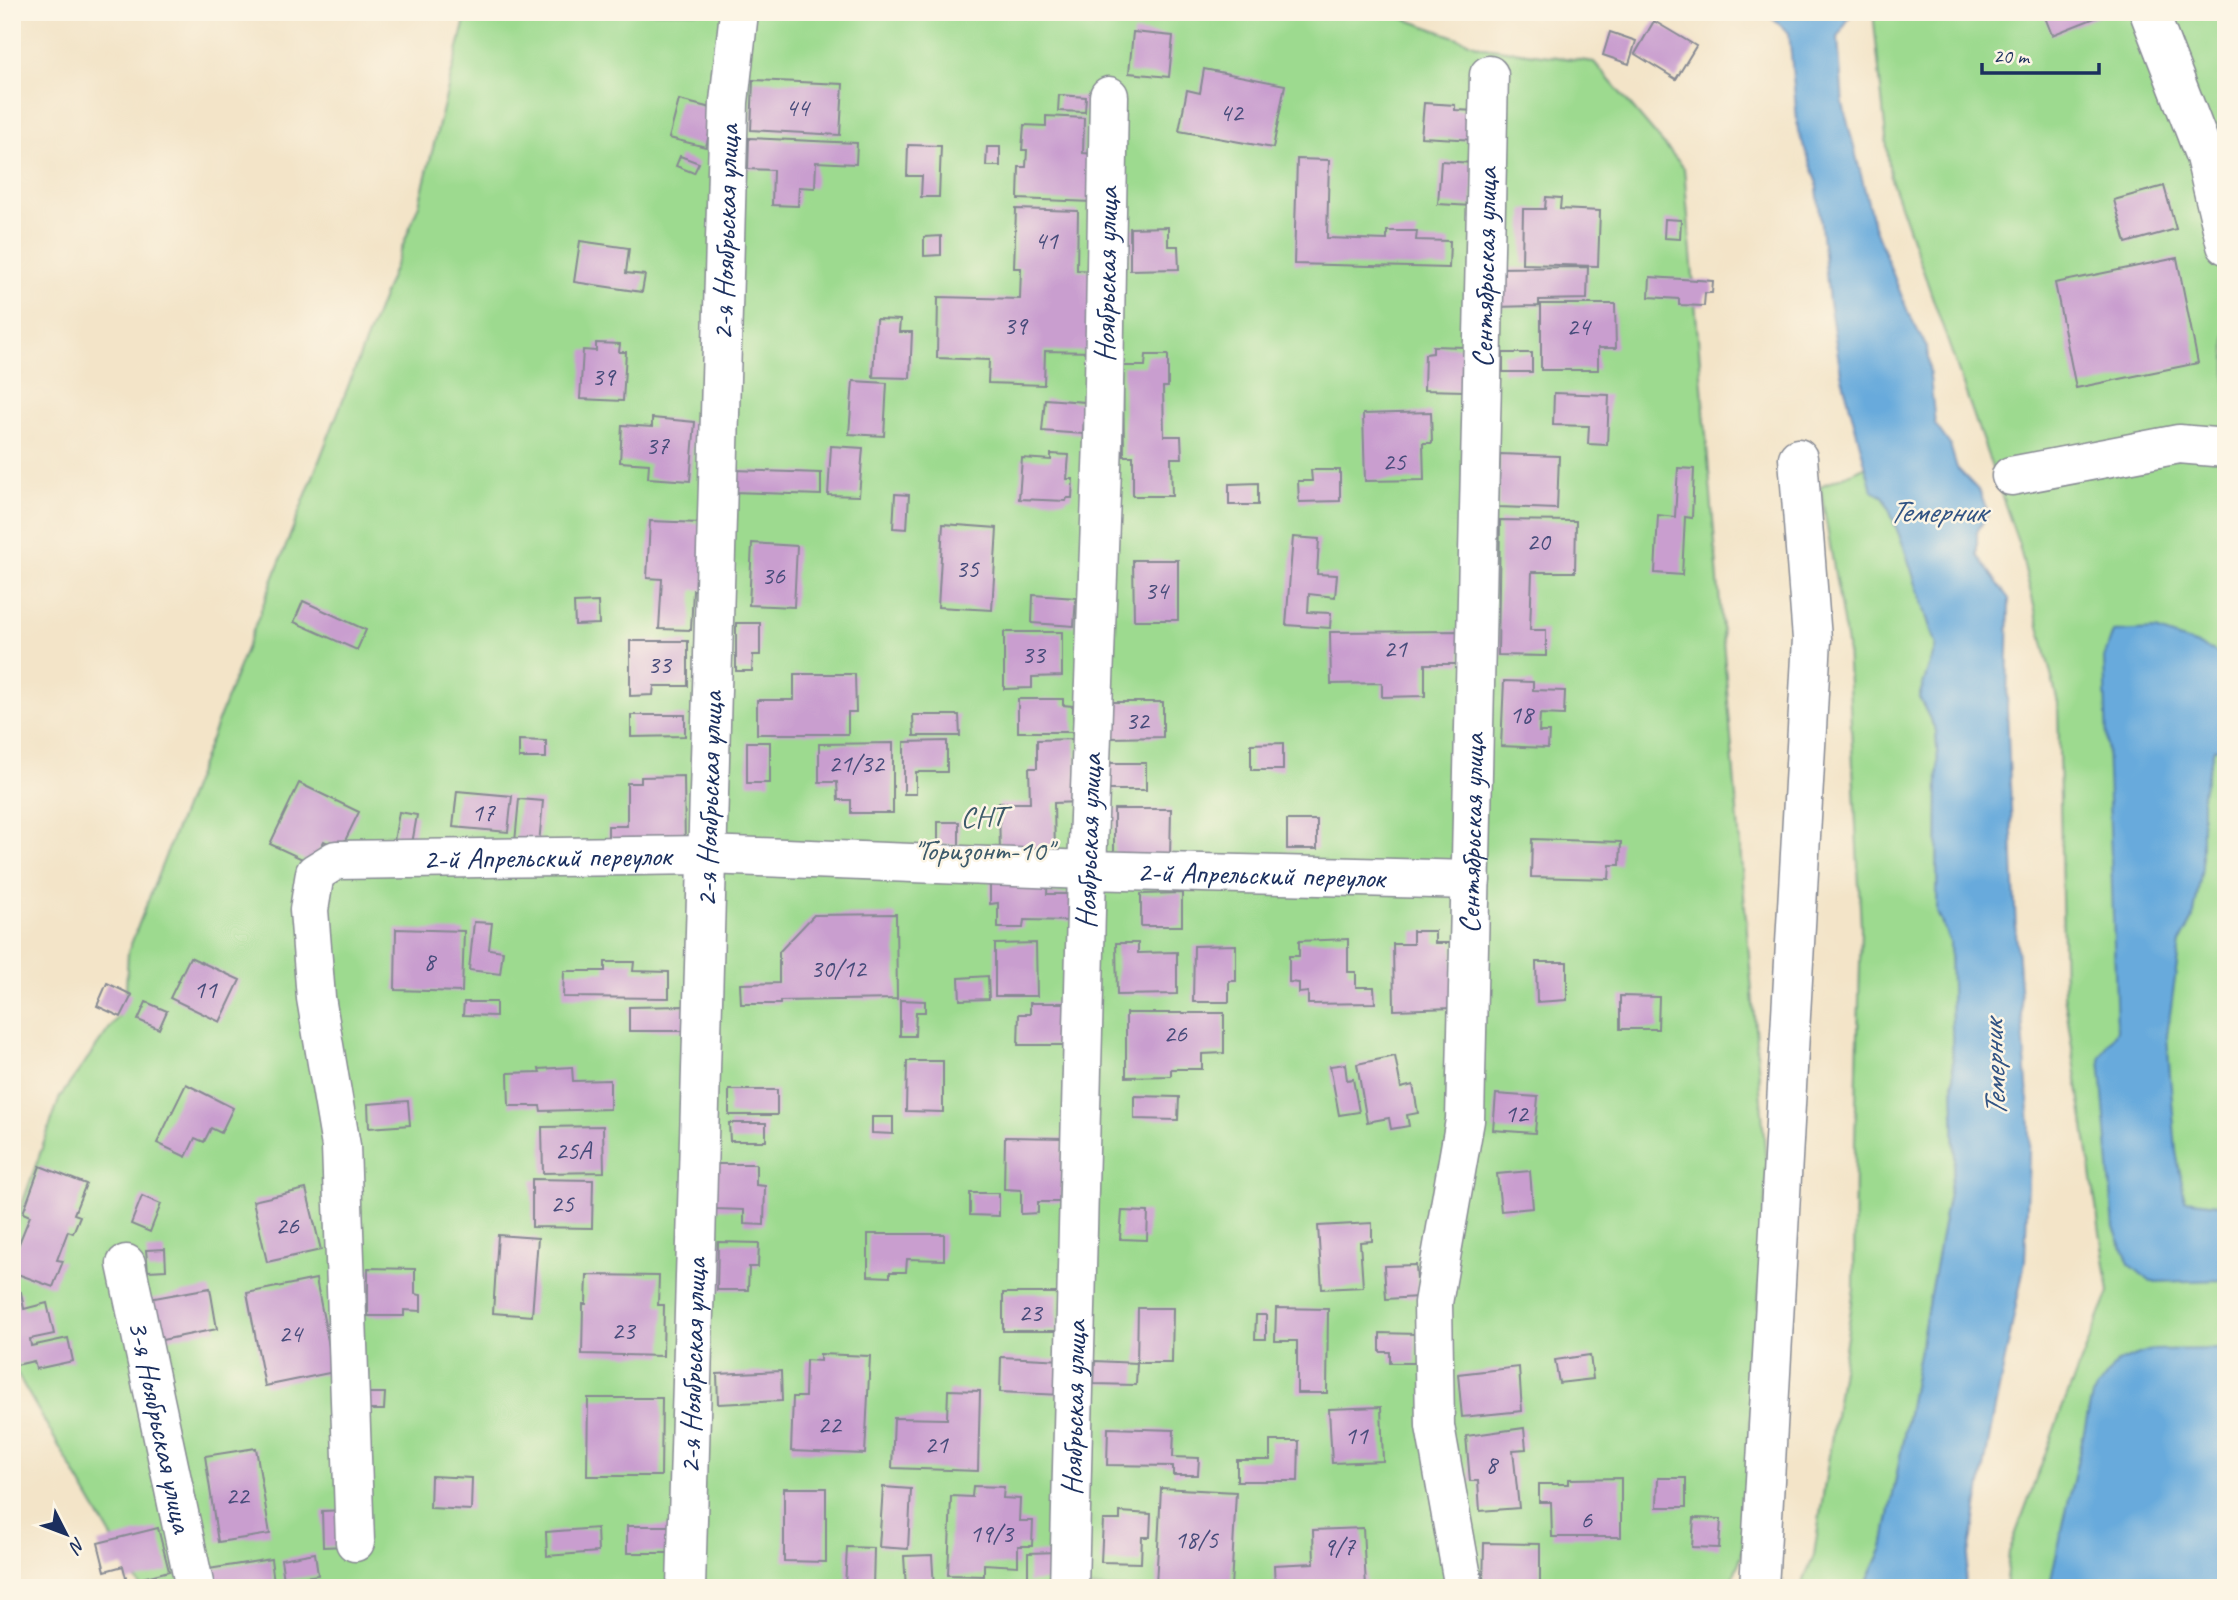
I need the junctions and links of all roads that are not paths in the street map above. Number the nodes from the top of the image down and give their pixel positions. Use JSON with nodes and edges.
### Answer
{"nodes":[{"id":1,"x":739,"y":12,"type":"edge"},
{"id":2,"x":2149,"y":12,"type":"edge"},
{"id":3,"x":1489,"y":75,"type":"dead end"},
{"id":4,"x":1109,"y":96,"type":"dead end"},
{"id":5,"x":2226,"y":245,"type":"edge"},
{"id":6,"x":2226,"y":448,"type":"edge"},
{"id":7,"x":1798,"y":458,"type":"dead end"},
{"id":8,"x":2011,"y":476,"type":"dead end"},
{"id":9,"x":707,"y":855,"type":"junction"},
{"id":10,"x":1087,"y":870,"type":"junction"},
{"id":11,"x":1471,"y":880,"type":"junction"},
{"id":12,"x":126,"y":1264,"type":"dead end"},
{"id":13,"x":355,"y":1542,"type":"dead end"},
{"id":14,"x":195,"y":1588,"type":"edge"},
{"id":15,"x":685,"y":1588,"type":"edge"},
{"id":16,"x":1069,"y":1588,"type":"edge"},
{"id":17,"x":1464,"y":1588,"type":"edge"},
{"id":18,"x":1759,"y":1588,"type":"edge"}],
"edges":[{"from":1,"to":9,"type":"street","name":"2-я Ноябрьская улица"},
{"from":2,"to":5,"type":"street"},
{"from":3,"to":11,"type":"street","name":"Сентябрьская улица"},
{"from":4,"to":10,"type":"street","name":"Ноябрьская улица"},
{"from":6,"to":8,"type":"street"},
{"from":7,"to":18,"type":"street"},
{"from":9,"to":10,"type":"street","name":"2-й Апрельский переулок"},
{"from":9,"to":13,"type":"street","name":"2-й Апрельский переулок"},
{"from":9,"to":15,"type":"street","name":"2-я Ноябрьская улица"},
{"from":10,"to":11,"type":"street","name":"2-й Апрельский переулок"},
{"from":10,"to":16,"type":"street","name":"Ноябрьская улица"},
{"from":11,"to":17,"type":"street","name":"Сентябрьская улица"},
{"from":12,"to":14,"type":"street","name":"3-я Ноябрьская улица"}]}
